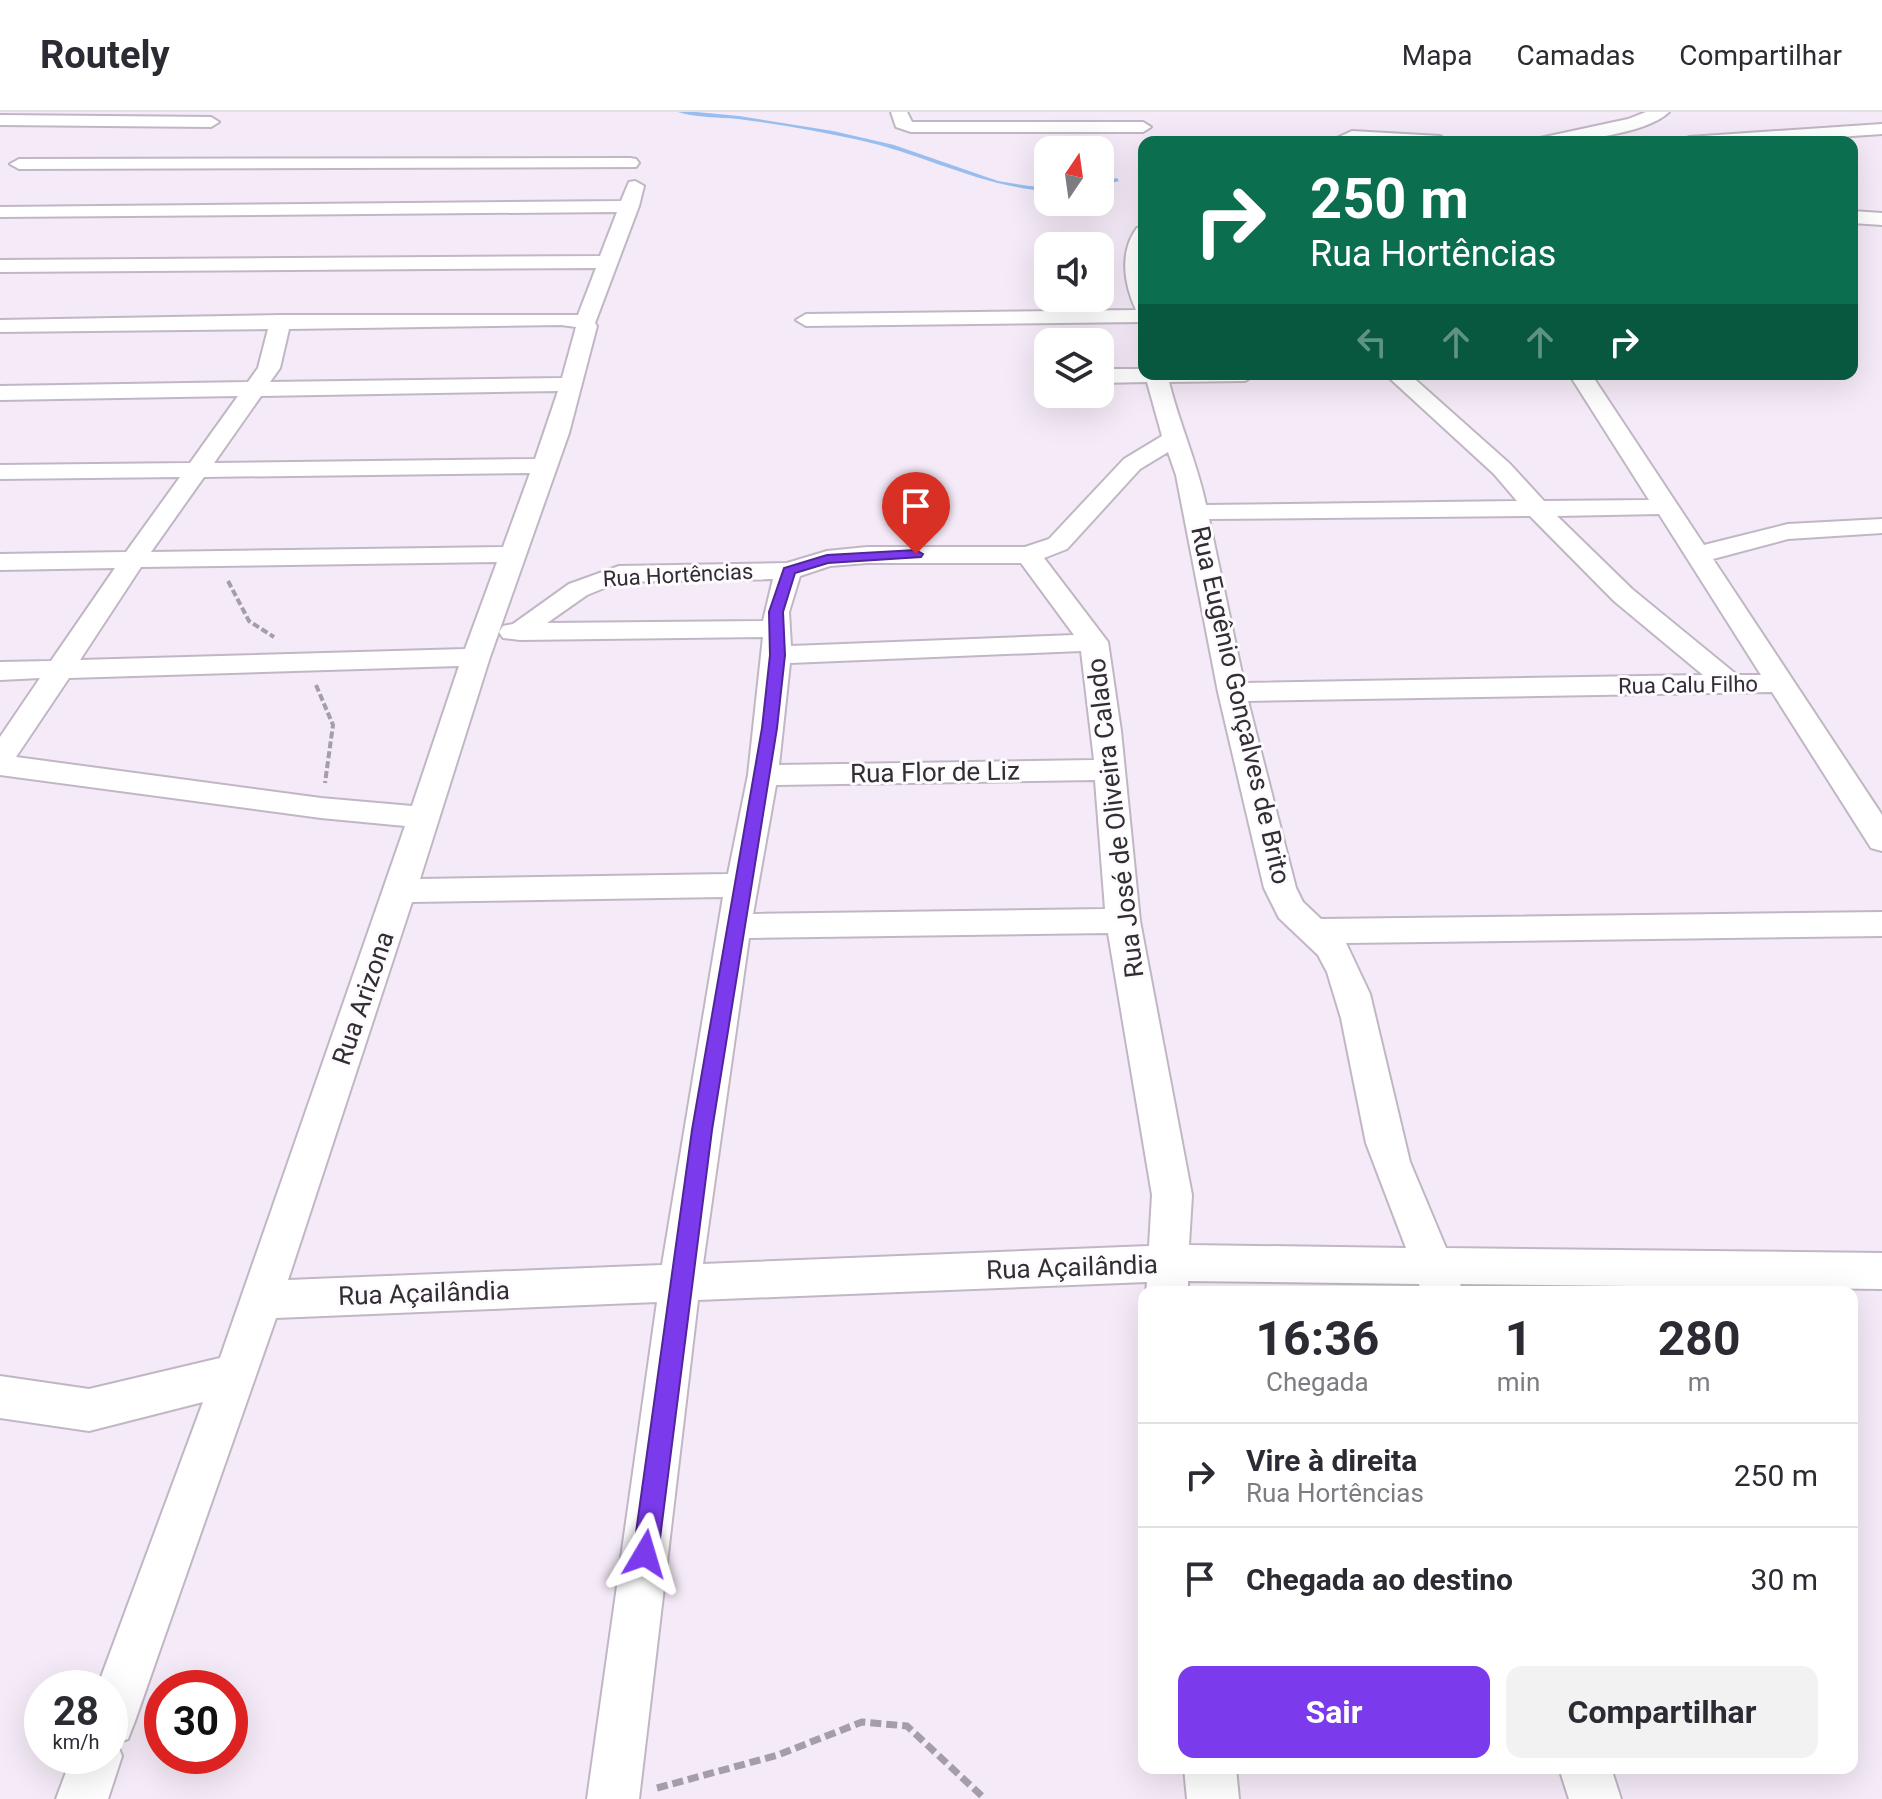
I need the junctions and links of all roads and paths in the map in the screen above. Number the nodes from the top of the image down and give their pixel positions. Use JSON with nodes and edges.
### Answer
{"nodes":[{"id":1,"x":899,"y":112,"type":"edge"},
{"id":2,"x":1661,"y":112,"type":"edge"},
{"id":3,"x":76,"y":117,"type":"edge"},
{"id":4,"x":0,"y":120,"type":"edge"},
{"id":5,"x":211,"y":122,"type":"dead end"},
{"id":6,"x":1143,"y":127,"type":"edge"},
{"id":7,"x":1882,"y":129,"type":"edge"},
{"id":8,"x":1352,"y":136,"type":"edge"},
{"id":9,"x":1440,"y":136,"type":"edge"},
{"id":10,"x":1573,"y":136,"type":"edge"},
{"id":11,"x":1778,"y":136,"type":"edge"},
{"id":12,"x":14,"y":164,"type":"edge"},
{"id":13,"x":630,"y":206,"type":"junction"},
{"id":14,"x":0,"y":212,"type":"edge"},
{"id":15,"x":1858,"y":217,"type":"edge"},
{"id":16,"x":1882,"y":219,"type":"edge"},
{"id":17,"x":1138,"y":238,"type":"edge"},
{"id":18,"x":607,"y":262,"type":"junction"},
{"id":19,"x":0,"y":266,"type":"edge"},
{"id":20,"x":1138,"y":278,"type":"edge"},
{"id":21,"x":1138,"y":316,"type":"edge"},
{"id":22,"x":806,"y":320,"type":"dead end"},
{"id":23,"x":280,"y":321,"type":"junction"},
{"id":24,"x":586,"y":322,"type":"junction"},
{"id":25,"x":0,"y":326,"type":"edge"},
{"id":26,"x":1138,"y":375,"type":"edge"},
{"id":27,"x":1114,"y":376,"type":"edge"},
{"id":28,"x":1158,"y":380,"type":"edge"},
{"id":29,"x":1403,"y":380,"type":"edge"},
{"id":30,"x":1584,"y":380,"type":"edge"},
{"id":31,"x":572,"y":384,"type":"junction"},
{"id":32,"x":255,"y":389,"type":"junction"},
{"id":33,"x":0,"y":393,"type":"edge"},
{"id":34,"x":1174,"y":439,"type":"junction"},
{"id":35,"x":544,"y":466,"type":"junction"},
{"id":36,"x":199,"y":470,"type":"junction"},
{"id":37,"x":0,"y":472,"type":"edge"},
{"id":38,"x":1668,"y":507,"type":"junction"},
{"id":39,"x":1538,"y":508,"type":"junction"},
{"id":40,"x":1197,"y":512,"type":"junction"},
{"id":41,"x":1882,"y":526,"type":"edge"},
{"id":42,"x":1036,"y":553,"type":"junction"},
{"id":43,"x":513,"y":554,"type":"junction"},
{"id":44,"x":1698,"y":556,"type":"junction"},
{"id":45,"x":133,"y":560,"type":"junction"},
{"id":46,"x":0,"y":562,"type":"edge"},
{"id":47,"x":789,"y":571,"type":"junction"},
{"id":48,"x":520,"y":632,"type":"junction"},
{"id":49,"x":776,"y":642,"type":"junction"},
{"id":50,"x":1094,"y":642,"type":"junction"},
{"id":51,"x":480,"y":645,"type":"junction"},
{"id":52,"x":60,"y":670,"type":"junction"},
{"id":53,"x":0,"y":671,"type":"edge"},
{"id":54,"x":1778,"y":683,"type":"junction"},
{"id":55,"x":1731,"y":684,"type":"junction"},
{"id":56,"x":1232,"y":692,"type":"junction"},
{"id":57,"x":0,"y":762,"type":"edge"},
{"id":58,"x":1108,"y":770,"type":"junction"},
{"id":59,"x":763,"y":775,"type":"junction"},
{"id":60,"x":423,"y":817,"type":"junction"},
{"id":61,"x":1882,"y":840,"type":"edge"},
{"id":62,"x":743,"y":885,"type":"junction"},
{"id":63,"x":400,"y":891,"type":"junction"},
{"id":64,"x":1123,"y":921,"type":"junction"},
{"id":65,"x":1882,"y":924,"type":"edge"},
{"id":66,"x":734,"y":926,"type":"junction"},
{"id":67,"x":1316,"y":931,"type":"junction"},
{"id":68,"x":1882,"y":1271,"type":"edge"},
{"id":69,"x":1167,"y":1277,"type":"edge"},
{"id":70,"x":1438,"y":1278,"type":"edge"},
{"id":71,"x":680,"y":1283,"type":"junction"},
{"id":72,"x":262,"y":1300,"type":"junction"},
{"id":73,"x":235,"y":1374,"type":"junction"},
{"id":74,"x":0,"y":1397,"type":"edge"},
{"id":75,"x":128,"y":1671,"type":"edge"},
{"id":76,"x":91,"y":1774,"type":"edge"},
{"id":77,"x":1211,"y":1774,"type":"edge"},
{"id":78,"x":1587,"y":1774,"type":"edge"},
{"id":79,"x":630,"y":1795,"type":"edge"},
{"id":80,"x":82,"y":1799,"type":"edge"},
{"id":81,"x":985,"y":1799,"type":"edge"},
{"id":82,"x":1213,"y":1799,"type":"edge"},
{"id":83,"x":1595,"y":1799,"type":"edge"}],
"edges":[{"from":1,"to":6,"type":"street"},
{"from":2,"to":10,"type":"street"},
{"from":3,"to":4,"type":"street"},
{"from":3,"to":5,"type":"street"},
{"from":3,"to":12,"type":"street"},
{"from":7,"to":11,"type":"street"},
{"from":8,"to":9,"type":"street"},
{"from":12,"to":13,"type":"street","name":"Rua Arizona"},
{"from":13,"to":14,"type":"street"},
{"from":13,"to":18,"type":"street","name":"Rua Arizona"},
{"from":15,"to":16,"type":"street"},
{"from":17,"to":20,"type":"street"},
{"from":18,"to":19,"type":"street"},
{"from":18,"to":24,"type":"street","name":"Rua Arizona"},
{"from":21,"to":22,"type":"street"},
{"from":23,"to":24,"type":"street"},
{"from":23,"to":25,"type":"street"},
{"from":23,"to":32,"type":"street"},
{"from":24,"to":31,"type":"street","name":"Rua Arizona"},
{"from":26,"to":27,"type":"street"},
{"from":28,"to":34,"type":"street","name":"Rua Eugênio Gonçalves de Brito"},
{"from":29,"to":39,"type":"street"},
{"from":30,"to":38,"type":"street","name":"Rua Calu Filho"},
{"from":31,"to":32,"type":"street"},
{"from":31,"to":35,"type":"street","name":"Rua Arizona"},
{"from":32,"to":33,"type":"street"},
{"from":32,"to":36,"type":"street"},
{"from":34,"to":40,"type":"street","name":"Rua Eugênio Gonçalves de Brito"},
{"from":34,"to":42,"type":"street"},
{"from":35,"to":36,"type":"street"},
{"from":35,"to":43,"type":"street","name":"Rua Arizona"},
{"from":36,"to":37,"type":"street"},
{"from":36,"to":45,"type":"street"},
{"from":38,"to":39,"type":"street"},
{"from":38,"to":44,"type":"street","name":"Rua Calu Filho"},
{"from":39,"to":40,"type":"street"},
{"from":39,"to":55,"type":"street"},
{"from":40,"to":56,"type":"street","name":"Rua Eugênio Gonçalves de Brito"},
{"from":41,"to":44,"type":"street"},
{"from":42,"to":47,"type":"street","name":"Rua Hortências"},
{"from":42,"to":50,"type":"street","name":"Rua José de Oliveira Calado"},
{"from":43,"to":45,"type":"street"},
{"from":43,"to":51,"type":"street","name":"Rua Arizona"},
{"from":44,"to":54,"type":"street","name":"Rua Calu Filho"},
{"from":45,"to":46,"type":"street"},
{"from":45,"to":52,"type":"street"},
{"from":47,"to":48,"type":"street","name":"Rua Hortências"},
{"from":47,"to":49,"type":"street"},
{"from":48,"to":49,"type":"street"},
{"from":48,"to":51,"type":"street"},
{"from":49,"to":50,"type":"street"},
{"from":49,"to":59,"type":"street"},
{"from":50,"to":58,"type":"street","name":"Rua José de Oliveira Calado"},
{"from":51,"to":52,"type":"street"},
{"from":51,"to":60,"type":"street","name":"Rua Arizona"},
{"from":52,"to":53,"type":"street"},
{"from":52,"to":57,"type":"street"},
{"from":54,"to":55,"type":"street","name":"Rua Calu Filho"},
{"from":54,"to":61,"type":"street"},
{"from":55,"to":56,"type":"street","name":"Rua Calu Filho"},
{"from":56,"to":67,"type":"street","name":"Rua Eugênio Gonçalves de Brito"},
{"from":57,"to":60,"type":"street"},
{"from":58,"to":59,"type":"street","name":"Rua Flor de Liz"},
{"from":58,"to":64,"type":"street","name":"Rua José de Oliveira Calado"},
{"from":59,"to":62,"type":"street"},
{"from":60,"to":63,"type":"street","name":"Rua Arizona"},
{"from":62,"to":63,"type":"street"},
{"from":62,"to":66,"type":"street"},
{"from":63,"to":72,"type":"street","name":"Rua Arizona"},
{"from":64,"to":66,"type":"street"},
{"from":64,"to":69,"type":"street","name":"Rua José de Oliveira Calado"},
{"from":65,"to":67,"type":"street"},
{"from":66,"to":71,"type":"street"},
{"from":67,"to":70,"type":"street","name":"Rua Eugênio Gonçalves de Brito"},
{"from":68,"to":70,"type":"street","name":"Rua Açailândia"},
{"from":69,"to":70,"type":"street","name":"Rua Açailândia"},
{"from":69,"to":71,"type":"street","name":"Rua Açailândia"},
{"from":71,"to":72,"type":"street","name":"Rua Açailândia"},
{"from":71,"to":79,"type":"street"},
{"from":72,"to":73,"type":"street","name":"Rua Arizona"},
{"from":73,"to":74,"type":"street"},
{"from":73,"to":75,"type":"street","name":"Rua Arizona"},
{"from":76,"to":80,"type":"street"},
{"from":77,"to":82,"type":"street"},
{"from":78,"to":83,"type":"street"},
{"from":79,"to":81,"type":"path"}]}
